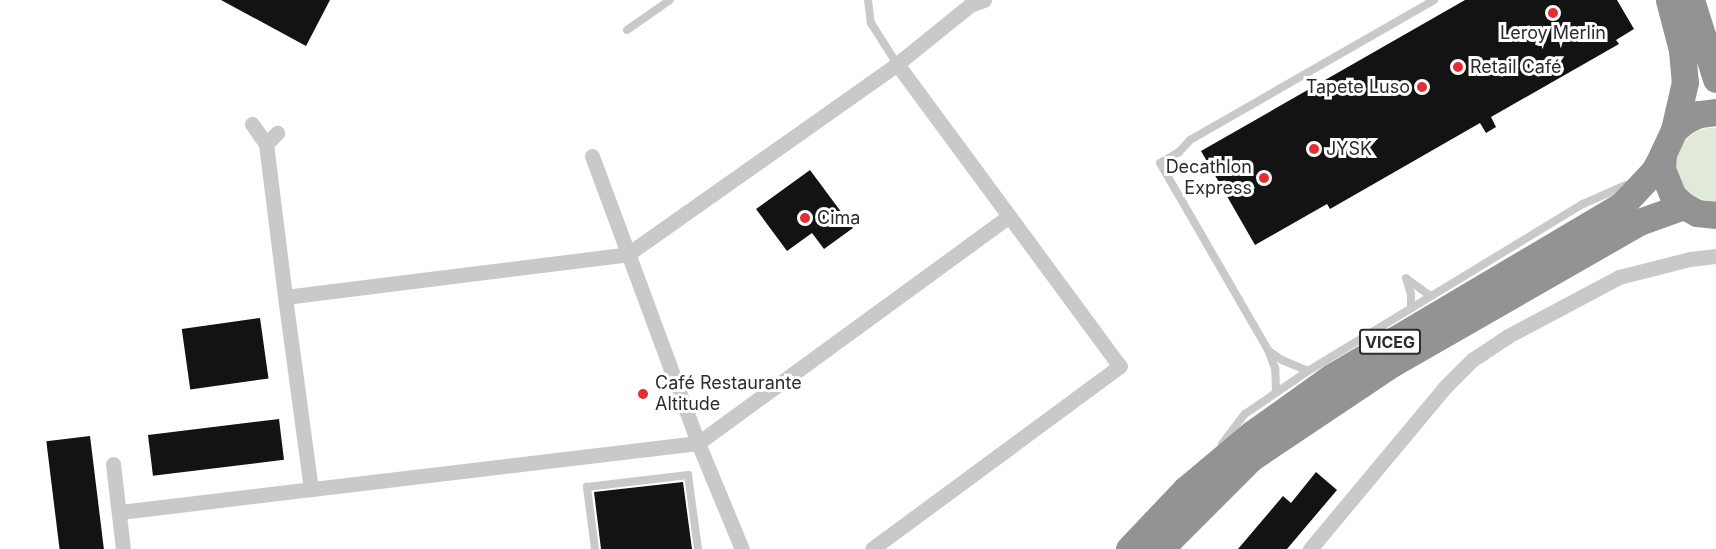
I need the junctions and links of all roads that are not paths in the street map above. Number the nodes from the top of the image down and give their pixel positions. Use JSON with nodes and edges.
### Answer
{"nodes":[{"id":1,"x":670,"y":0,"type":"edge"},
{"id":2,"x":868,"y":0,"type":"edge"},
{"id":3,"x":984,"y":0,"type":"edge"},
{"id":4,"x":1434,"y":0,"type":"edge"},
{"id":5,"x":1669,"y":0,"type":"edge"},
{"id":6,"x":1690,"y":0,"type":"edge"},
{"id":7,"x":627,"y":30,"type":"dead end"},
{"id":8,"x":897,"y":64,"type":"junction"},
{"id":9,"x":1716,"y":79,"type":"edge"},
{"id":10,"x":1716,"y":112,"type":"edge"},
{"id":11,"x":252,"y":124,"type":"dead end"},
{"id":12,"x":1674,"y":130,"type":"junction"},
{"id":13,"x":277,"y":132,"type":"dead end"},
{"id":14,"x":266,"y":144,"type":"junction"},
{"id":15,"x":592,"y":156,"type":"dead end"},
{"id":16,"x":1658,"y":163,"type":"junction"},
{"id":17,"x":1684,"y":206,"type":"junction"},
{"id":18,"x":1716,"y":215,"type":"edge"},
{"id":19,"x":1009,"y":216,"type":"junction"},
{"id":20,"x":628,"y":254,"type":"junction"},
{"id":21,"x":1716,"y":256,"type":"edge"},
{"id":22,"x":1430,"y":296,"type":"junction"},
{"id":23,"x":285,"y":297,"type":"junction"},
{"id":24,"x":1411,"y":308,"type":"junction"},
{"id":25,"x":1268,"y":350,"type":"junction"},
{"id":26,"x":1308,"y":371,"type":"junction"},
{"id":27,"x":1276,"y":392,"type":"junction"},
{"id":28,"x":698,"y":443,"type":"junction"},
{"id":29,"x":113,"y":464,"type":"dead end"},
{"id":30,"x":311,"y":489,"type":"junction"},
{"id":31,"x":1186,"y":489,"type":"junction"},
{"id":32,"x":120,"y":512,"type":"junction"},
{"id":33,"x":123,"y":549,"type":"edge"},
{"id":34,"x":595,"y":549,"type":"edge"},
{"id":35,"x":698,"y":549,"type":"edge"},
{"id":36,"x":742,"y":549,"type":"edge"},
{"id":37,"x":872,"y":549,"type":"edge"},
{"id":38,"x":1129,"y":549,"type":"edge"},
{"id":39,"x":1160,"y":549,"type":"edge"},
{"id":40,"x":1311,"y":549,"type":"edge"}],
"edges":[{"from":1,"to":7,"type":"lane"},
{"from":2,"to":8,"type":"lane"},
{"from":3,"to":8,"type":"street"},
{"from":4,"to":25,"type":"lane"},
{"from":5,"to":12,"type":"highway","number":"VICEG"},
{"from":6,"to":9,"type":"highway"},
{"from":8,"to":19,"type":"street"},
{"from":8,"to":20,"type":"street"},
{"from":10,"to":12,"type":"highway"},
{"from":11,"to":14,"type":"street"},
{"from":12,"to":16,"type":"highway","number":"VICEG"},
{"from":13,"to":14,"type":"street"},
{"from":14,"to":23,"type":"street"},
{"from":15,"to":20,"type":"street"},
{"from":16,"to":17,"type":"highway"},
{"from":16,"to":22,"type":"lane"},
{"from":16,"to":31,"type":"highway","number":"VICEG"},
{"from":17,"to":18,"type":"highway"},
{"from":17,"to":39,"type":"highway","number":"VICEG"},
{"from":19,"to":28,"type":"street"},
{"from":19,"to":37,"type":"street"},
{"from":20,"to":23,"type":"street"},
{"from":20,"to":28,"type":"street"},
{"from":21,"to":40,"type":"street"},
{"from":22,"to":24,"type":"lane"},
{"from":22,"to":24,"type":"lane"},
{"from":23,"to":30,"type":"street"},
{"from":24,"to":26,"type":"lane"},
{"from":25,"to":26,"type":"lane"},
{"from":25,"to":27,"type":"lane"},
{"from":26,"to":27,"type":"lane"},
{"from":27,"to":31,"type":"lane"},
{"from":28,"to":30,"type":"street"},
{"from":28,"to":36,"type":"street"},
{"from":29,"to":32,"type":"street"},
{"from":30,"to":32,"type":"street"},
{"from":31,"to":38,"type":"highway","number":"VICEG"},
{"from":32,"to":33,"type":"street"},
{"from":34,"to":35,"type":"lane"}]}
